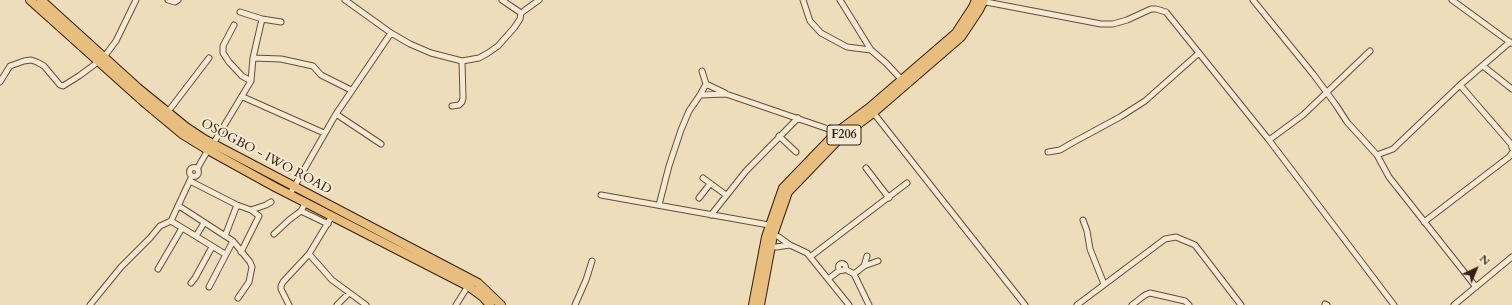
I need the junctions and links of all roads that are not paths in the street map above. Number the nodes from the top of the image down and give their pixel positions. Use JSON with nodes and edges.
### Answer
{"nodes":[{"id":1,"x":30,"y":0,"type":"edge"},
{"id":2,"x":41,"y":0,"type":"edge"},
{"id":3,"x":136,"y":0,"type":"edge"},
{"id":4,"x":168,"y":0,"type":"edge"},
{"id":5,"x":178,"y":0,"type":"edge"},
{"id":6,"x":345,"y":0,"type":"edge"},
{"id":7,"x":502,"y":0,"type":"edge"},
{"id":8,"x":538,"y":0,"type":"edge"},
{"id":9,"x":802,"y":0,"type":"edge"},
{"id":10,"x":840,"y":0,"type":"edge"},
{"id":11,"x":980,"y":0,"type":"edge"},
{"id":12,"x":1253,"y":0,"type":"edge"},
{"id":13,"x":1452,"y":0,"type":"edge"},
{"id":14,"x":240,"y":12,"type":"dead end"},
{"id":15,"x":521,"y":13,"type":"junction"},
{"id":16,"x":262,"y":19,"type":"junction"},
{"id":17,"x":280,"y":22,"type":"dead end"},
{"id":18,"x":234,"y":25,"type":"dead end"},
{"id":19,"x":391,"y":33,"type":"junction"},
{"id":20,"x":1511,"y":42,"type":"edge"},
{"id":21,"x":871,"y":50,"type":"junction"},
{"id":22,"x":1370,"y":51,"type":"dead end"},
{"id":23,"x":1199,"y":53,"type":"junction"},
{"id":24,"x":209,"y":58,"type":"dead end"},
{"id":25,"x":253,"y":58,"type":"junction"},
{"id":26,"x":101,"y":60,"type":"junction"},
{"id":27,"x":462,"y":61,"type":"junction"},
{"id":28,"x":1483,"y":66,"type":"junction"},
{"id":29,"x":702,"y":71,"type":"dead end"},
{"id":30,"x":119,"y":76,"type":"junction"},
{"id":31,"x":902,"y":80,"type":"junction"},
{"id":32,"x":251,"y":81,"type":"junction"},
{"id":33,"x":0,"y":82,"type":"edge"},
{"id":34,"x":706,"y":84,"type":"junction"},
{"id":35,"x":1460,"y":85,"type":"junction"},
{"id":36,"x":1512,"y":89,"type":"edge"},
{"id":37,"x":351,"y":90,"type":"junction"},
{"id":38,"x":1326,"y":93,"type":"junction"},
{"id":39,"x":726,"y":94,"type":"junction"},
{"id":40,"x":700,"y":95,"type":"junction"},
{"id":41,"x":242,"y":97,"type":"junction"},
{"id":42,"x":452,"y":106,"type":"dead end"},
{"id":43,"x":871,"y":110,"type":"junction"},
{"id":44,"x":168,"y":113,"type":"junction"},
{"id":45,"x":336,"y":114,"type":"junction"},
{"id":46,"x":798,"y":118,"type":"junction"},
{"id":47,"x":837,"y":132,"type":"junction"},
{"id":48,"x":324,"y":133,"type":"junction"},
{"id":49,"x":779,"y":136,"type":"junction"},
{"id":50,"x":1269,"y":140,"type":"junction"},
{"id":51,"x":381,"y":144,"type":"dead end"},
{"id":52,"x":210,"y":147,"type":"junction"},
{"id":53,"x":1512,"y":148,"type":"edge"},
{"id":54,"x":796,"y":152,"type":"dead end"},
{"id":55,"x":1048,"y":152,"type":"dead end"},
{"id":56,"x":1512,"y":153,"type":"edge"},
{"id":57,"x":1377,"y":155,"type":"junction"},
{"id":58,"x":866,"y":168,"type":"dead end"},
{"id":59,"x":191,"y":178,"type":"junction"},
{"id":60,"x":703,"y":178,"type":"dead end"},
{"id":61,"x":907,"y":183,"type":"dead end"},
{"id":62,"x":710,"y":184,"type":"junction"},
{"id":63,"x":291,"y":190,"type":"junction"},
{"id":64,"x":601,"y":195,"type":"dead end"},
{"id":65,"x":726,"y":195,"type":"junction"},
{"id":66,"x":699,"y":198,"type":"dead end"},
{"id":67,"x":889,"y":198,"type":"junction"},
{"id":68,"x":271,"y":202,"type":"dead end"},
{"id":69,"x":306,"y":202,"type":"junction"},
{"id":70,"x":237,"y":205,"type":"junction"},
{"id":71,"x":659,"y":205,"type":"junction"},
{"id":72,"x":179,"y":206,"type":"junction"},
{"id":73,"x":251,"y":210,"type":"junction"},
{"id":74,"x":301,"y":211,"type":"junction"},
{"id":75,"x":332,"y":216,"type":"junction"},
{"id":76,"x":711,"y":216,"type":"junction"},
{"id":77,"x":1083,"y":220,"type":"dead end"},
{"id":78,"x":171,"y":221,"type":"junction"},
{"id":79,"x":1424,"y":222,"type":"junction"},
{"id":80,"x":204,"y":223,"type":"junction"},
{"id":81,"x":328,"y":224,"type":"junction"},
{"id":82,"x":769,"y":225,"type":"junction"},
{"id":83,"x":182,"y":228,"type":"junction"},
{"id":84,"x":274,"y":234,"type":"dead end"},
{"id":85,"x":770,"y":234,"type":"junction"},
{"id":86,"x":196,"y":236,"type":"junction"},
{"id":87,"x":224,"y":236,"type":"junction"},
{"id":88,"x":233,"y":241,"type":"junction"},
{"id":89,"x":790,"y":245,"type":"junction"},
{"id":90,"x":768,"y":246,"type":"junction"},
{"id":91,"x":212,"y":247,"type":"junction"},
{"id":92,"x":241,"y":252,"type":"junction"},
{"id":93,"x":225,"y":254,"type":"junction"},
{"id":94,"x":309,"y":254,"type":"junction"},
{"id":95,"x":810,"y":256,"type":"junction"},
{"id":96,"x":867,"y":256,"type":"dead end"},
{"id":97,"x":1512,"y":257,"type":"edge"},
{"id":98,"x":592,"y":261,"type":"dead end"},
{"id":99,"x":878,"y":261,"type":"dead end"},
{"id":100,"x":864,"y":266,"type":"junction"},
{"id":101,"x":158,"y":269,"type":"dead end"},
{"id":102,"x":854,"y":274,"type":"junction"},
{"id":103,"x":828,"y":279,"type":"junction"},
{"id":104,"x":191,"y":283,"type":"dead end"},
{"id":105,"x":1104,"y":284,"type":"junction"},
{"id":106,"x":468,"y":286,"type":"junction"},
{"id":107,"x":209,"y":287,"type":"dead end"},
{"id":108,"x":1476,"y":287,"type":"junction"},
{"id":109,"x":349,"y":293,"type":"junction"},
{"id":110,"x":238,"y":298,"type":"dead end"},
{"id":111,"x":90,"y":305,"type":"edge"},
{"id":112,"x":289,"y":305,"type":"edge"},
{"id":113,"x":337,"y":305,"type":"edge"},
{"id":114,"x":366,"y":305,"type":"edge"},
{"id":115,"x":456,"y":305,"type":"edge"},
{"id":116,"x":490,"y":305,"type":"edge"},
{"id":117,"x":501,"y":305,"type":"edge"},
{"id":118,"x":575,"y":305,"type":"edge"},
{"id":119,"x":754,"y":305,"type":"edge"},
{"id":120,"x":760,"y":305,"type":"edge"},
{"id":121,"x":849,"y":305,"type":"edge"},
{"id":122,"x":869,"y":305,"type":"edge"},
{"id":123,"x":1025,"y":305,"type":"edge"},
{"id":124,"x":1077,"y":305,"type":"edge"},
{"id":125,"x":1132,"y":305,"type":"edge"},
{"id":126,"x":1189,"y":305,"type":"edge"},
{"id":127,"x":1241,"y":305,"type":"edge"},
{"id":128,"x":1394,"y":305,"type":"edge"},
{"id":129,"x":1454,"y":305,"type":"edge"}],
"edges":[{"from":1,"to":26,"type":"main road","name":"OSOGBO - IWO ROAD"},
{"from":2,"to":26,"type":"main road","name":"OSOGBO - IWO ROAD"},
{"from":3,"to":26,"type":"street"},
{"from":4,"to":5,"type":"street"},
{"from":6,"to":19,"type":"street"},
{"from":7,"to":15,"type":"street"},
{"from":8,"to":15,"type":"street"},
{"from":9,"to":21,"type":"street"},
{"from":10,"to":21,"type":"street"},
{"from":11,"to":23,"type":"street"},
{"from":11,"to":31,"type":"main road","number":"F206"},
{"from":11,"to":43,"type":"main road","number":"F206"},
{"from":12,"to":38,"type":"street"},
{"from":13,"to":20,"type":"street"},
{"from":14,"to":16,"type":"street"},
{"from":15,"to":27,"type":"street"},
{"from":16,"to":17,"type":"street"},
{"from":16,"to":25,"type":"street"},
{"from":18,"to":32,"type":"street"},
{"from":19,"to":27,"type":"street"},
{"from":19,"to":37,"type":"street"},
{"from":20,"to":28,"type":"street"},
{"from":21,"to":31,"type":"street"},
{"from":22,"to":38,"type":"street"},
{"from":23,"to":50,"type":"street"},
{"from":23,"to":55,"type":"street"},
{"from":24,"to":44,"type":"street"},
{"from":25,"to":32,"type":"street"},
{"from":25,"to":37,"type":"street"},
{"from":26,"to":30,"type":"main road","name":"OSOGBO - IWO ROAD"},
{"from":26,"to":33,"type":"street"},
{"from":27,"to":42,"type":"street"},
{"from":28,"to":35,"type":"street"},
{"from":28,"to":36,"type":"street"},
{"from":29,"to":34,"type":"street"},
{"from":30,"to":44,"type":"main road","name":"OSOGBO - IWO ROAD"},
{"from":30,"to":52,"type":"main road","name":"OSOGBO - IWO ROAD"},
{"from":31,"to":43,"type":"main road","number":"F206"},
{"from":32,"to":41,"type":"street"},
{"from":34,"to":39,"type":"street"},
{"from":34,"to":40,"type":"street"},
{"from":35,"to":53,"type":"street"},
{"from":35,"to":57,"type":"street"},
{"from":37,"to":45,"type":"street"},
{"from":38,"to":50,"type":"street"},
{"from":38,"to":57,"type":"street"},
{"from":39,"to":40,"type":"street"},
{"from":39,"to":46,"type":"street"},
{"from":40,"to":71,"type":"street"},
{"from":41,"to":48,"type":"street"},
{"from":41,"to":52,"type":"street"},
{"from":43,"to":47,"type":"main road","number":"F206"},
{"from":43,"to":85,"type":"main road","number":"F206"},
{"from":43,"to":123,"type":"street"},
{"from":44,"to":52,"type":"main road","name":"OSOGBO - IWO ROAD"},
{"from":45,"to":48,"type":"street"},
{"from":45,"to":51,"type":"street"},
{"from":46,"to":47,"type":"street"},
{"from":46,"to":49,"type":"street"},
{"from":47,"to":82,"type":"main road","number":"F206"},
{"from":48,"to":63,"type":"street"},
{"from":49,"to":54,"type":"street"},
{"from":49,"to":65,"type":"street"},
{"from":50,"to":128,"type":"street"},
{"from":52,"to":59,"type":"street"},
{"from":52,"to":63,"type":"main road","name":"OSOGBO - IWO ROAD"},
{"from":56,"to":79,"type":"street"},
{"from":57,"to":79,"type":"street"},
{"from":58,"to":67,"type":"street"},
{"from":59,"to":70,"type":"street"},
{"from":59,"to":72,"type":"street"},
{"from":60,"to":62,"type":"street"},
{"from":61,"to":67,"type":"street"},
{"from":62,"to":65,"type":"street"},
{"from":62,"to":66,"type":"street"},
{"from":63,"to":69,"type":"main road","name":"OSOGBO - IWO ROAD"},
{"from":63,"to":117,"type":"main road","name":"OSOGBO - IWO ROAD"},
{"from":64,"to":71,"type":"street"},
{"from":65,"to":76,"type":"street"},
{"from":67,"to":95,"type":"street"},
{"from":68,"to":73,"type":"street"},
{"from":69,"to":74,"type":"street"},
{"from":69,"to":75,"type":"main road","name":"OSOGBO - IWO ROAD"},
{"from":70,"to":73,"type":"street"},
{"from":70,"to":87,"type":"street"},
{"from":71,"to":76,"type":"street"},
{"from":72,"to":78,"type":"street"},
{"from":72,"to":80,"type":"street"},
{"from":73,"to":92,"type":"street"},
{"from":74,"to":81,"type":"street"},
{"from":74,"to":84,"type":"street"},
{"from":75,"to":81,"type":"street"},
{"from":75,"to":106,"type":"main road","name":"OSOGBO - IWO ROAD"},
{"from":76,"to":82,"type":"street"},
{"from":77,"to":105,"type":"street"},
{"from":78,"to":83,"type":"street"},
{"from":78,"to":111,"type":"street"},
{"from":79,"to":108,"type":"street"},
{"from":80,"to":86,"type":"street"},
{"from":80,"to":87,"type":"street"},
{"from":81,"to":94,"type":"street"},
{"from":82,"to":85,"type":"main road","number":"F206"},
{"from":83,"to":86,"type":"street"},
{"from":83,"to":101,"type":"street"},
{"from":85,"to":89,"type":"street"},
{"from":85,"to":90,"type":"main road","number":"F206"},
{"from":86,"to":91,"type":"street"},
{"from":87,"to":88,"type":"street"},
{"from":88,"to":92,"type":"street"},
{"from":88,"to":93,"type":"street"},
{"from":89,"to":90,"type":"street"},
{"from":89,"to":95,"type":"street"},
{"from":90,"to":119,"type":"main road","number":"F206"},
{"from":90,"to":120,"type":"main road","number":"F206"},
{"from":91,"to":93,"type":"street"},
{"from":91,"to":104,"type":"street"},
{"from":92,"to":110,"type":"street"},
{"from":93,"to":107,"type":"street"},
{"from":94,"to":109,"type":"street"},
{"from":94,"to":112,"type":"street"},
{"from":95,"to":103,"type":"street"},
{"from":96,"to":100,"type":"street"},
{"from":97,"to":108,"type":"street"},
{"from":98,"to":118,"type":"street"},
{"from":99,"to":100,"type":"street"},
{"from":100,"to":102,"type":"street"},
{"from":102,"to":103,"type":"street"},
{"from":102,"to":122,"type":"street"},
{"from":103,"to":121,"type":"street"},
{"from":105,"to":124,"type":"street"},
{"from":105,"to":127,"type":"street"},
{"from":106,"to":115,"type":"street"},
{"from":106,"to":116,"type":"main road","name":"OSOGBO - IWO ROAD"},
{"from":108,"to":129,"type":"street"},
{"from":109,"to":113,"type":"street"},
{"from":109,"to":114,"type":"street"},
{"from":125,"to":126,"type":"street"}]}
